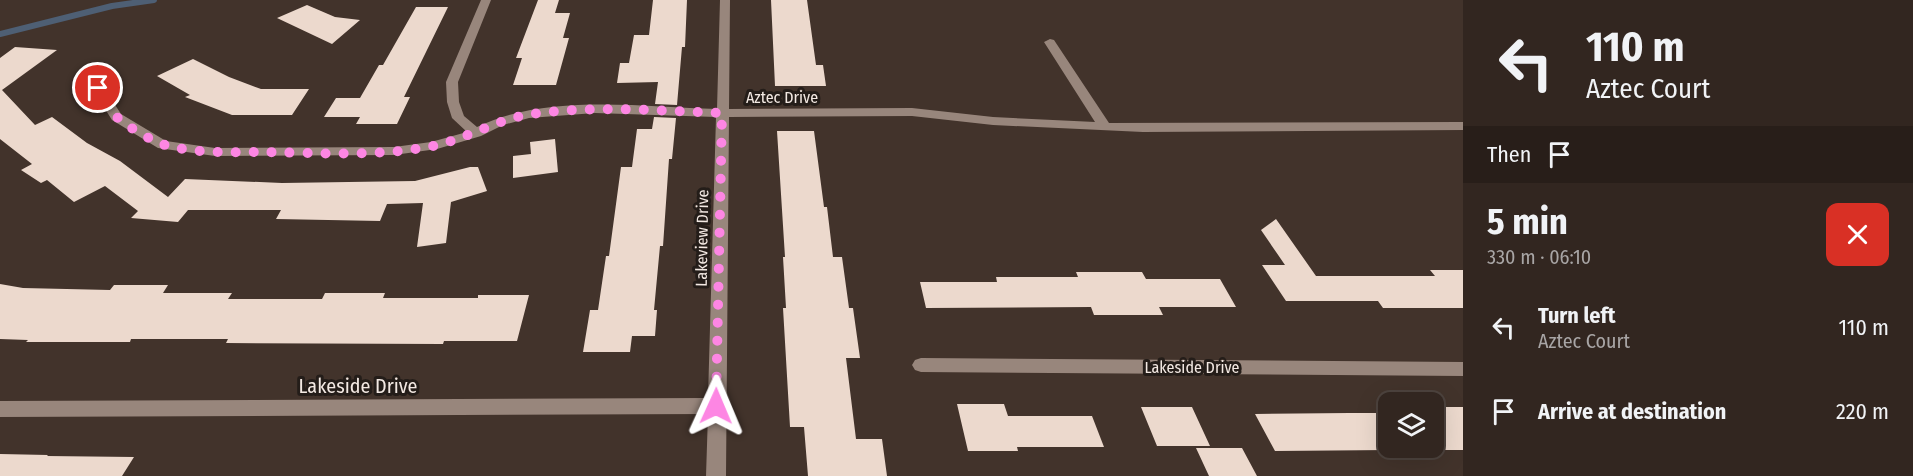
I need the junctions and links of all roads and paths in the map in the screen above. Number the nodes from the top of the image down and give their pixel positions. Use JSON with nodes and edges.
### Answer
{"nodes":[{"id":1,"x":486,"y":0,"type":"edge"},
{"id":2,"x":725,"y":0,"type":"edge"},
{"id":3,"x":1050,"y":42,"type":"dead end"},
{"id":4,"x":89,"y":74,"type":"dead end"},
{"id":5,"x":722,"y":113,"type":"junction"},
{"id":6,"x":1463,"y":126,"type":"edge"},
{"id":7,"x":1105,"y":127,"type":"junction"},
{"id":8,"x":476,"y":133,"type":"junction"},
{"id":9,"x":921,"y":365,"type":"dead end"},
{"id":10,"x":1463,"y":369,"type":"edge"},
{"id":11,"x":716,"y":406,"type":"junction"},
{"id":12,"x":0,"y":409,"type":"edge"},
{"id":13,"x":716,"y":476,"type":"edge"}],
"edges":[{"from":1,"to":8,"type":"street"},
{"from":2,"to":5,"type":"street","name":"Lakeview Drive"},
{"from":3,"to":7,"type":"street"},
{"from":4,"to":8,"type":"street","name":"Aztec Drive"},
{"from":5,"to":7,"type":"street","name":"Aztec Drive"},
{"from":5,"to":8,"type":"street","name":"Aztec Drive"},
{"from":5,"to":11,"type":"street","name":"Lakeview Drive"},
{"from":6,"to":7,"type":"street","name":"Aztec Drive"},
{"from":9,"to":10,"type":"street","name":"Lakeside Drive"},
{"from":11,"to":12,"type":"street","name":"Lakeside Drive"},
{"from":11,"to":13,"type":"street","name":"Lakeview Drive"}]}
